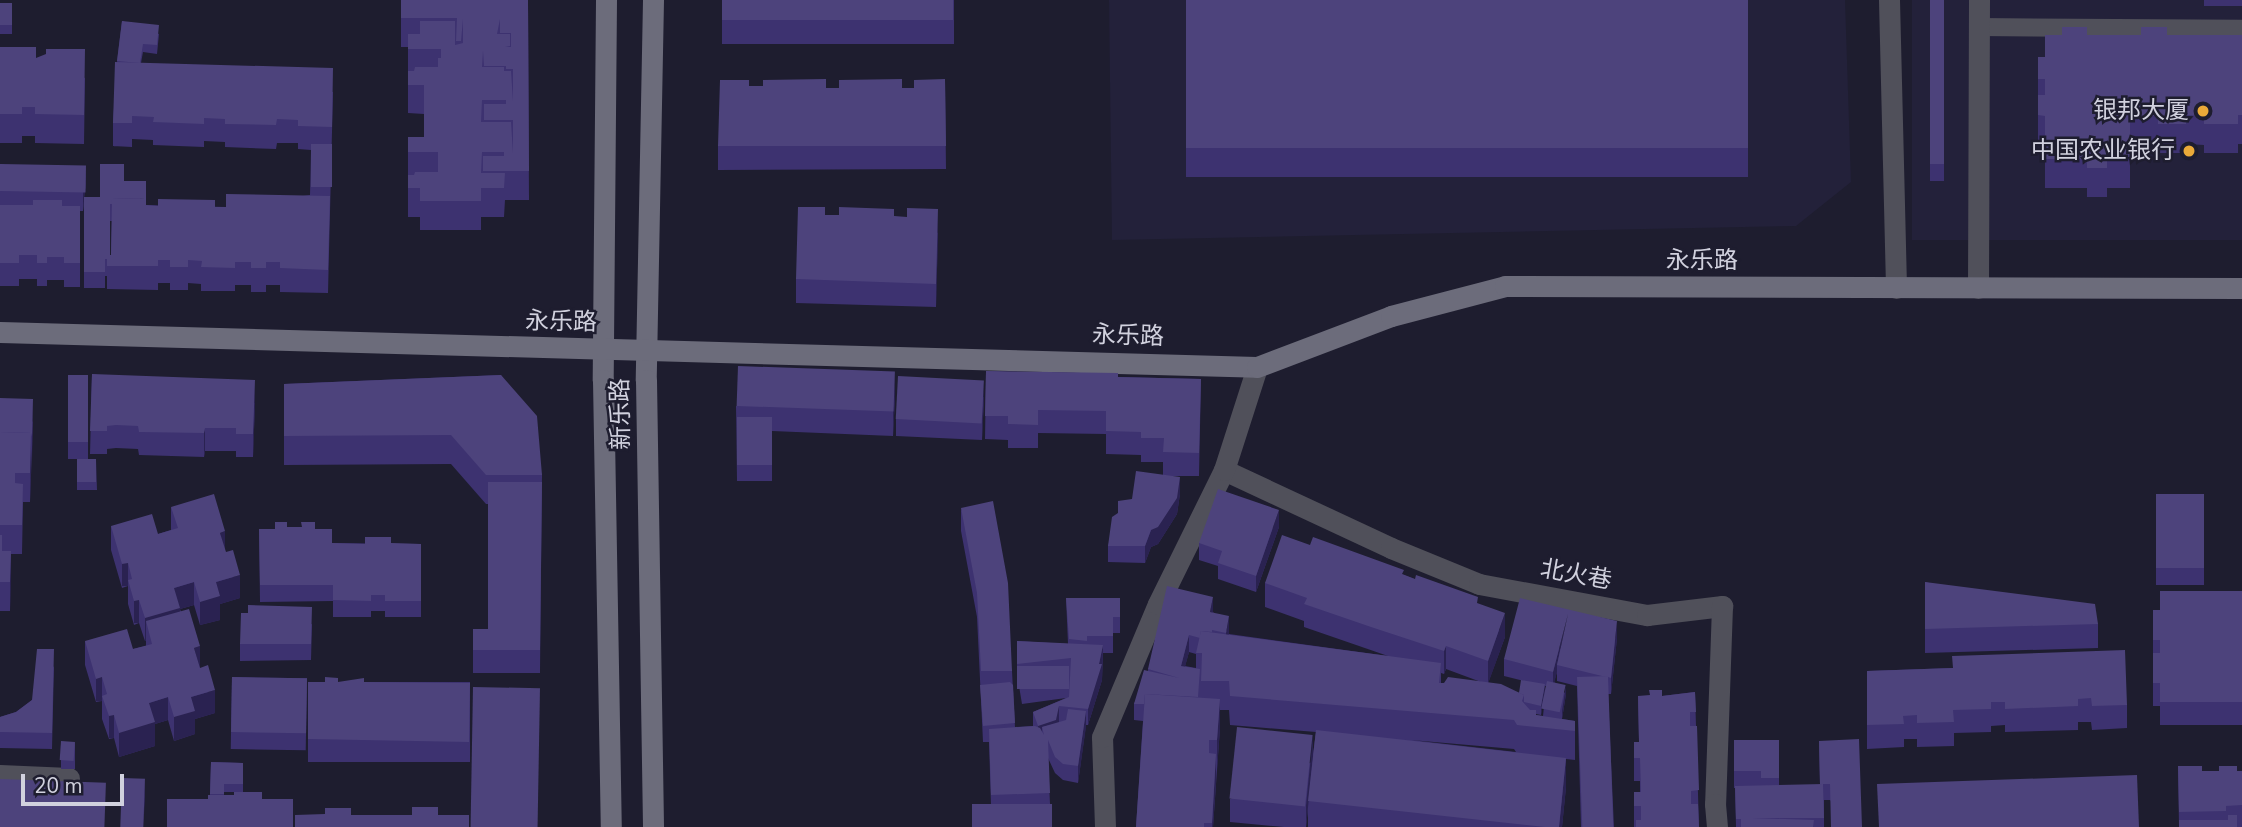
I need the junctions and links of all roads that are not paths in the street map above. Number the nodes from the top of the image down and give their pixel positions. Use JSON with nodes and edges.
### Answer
{"nodes":[{"id":1,"x":606,"y":0,"type":"edge"},
{"id":2,"x":653,"y":0,"type":"edge"},
{"id":3,"x":1888,"y":0,"type":"edge"},
{"id":4,"x":1979,"y":0,"type":"edge"},
{"id":5,"x":1978,"y":27,"type":"junction"},
{"id":6,"x":2242,"y":29,"type":"edge"},
{"id":7,"x":1896,"y":288,"type":"junction"},
{"id":8,"x":1978,"y":288,"type":"junction"},
{"id":9,"x":2242,"y":288,"type":"edge"},
{"id":10,"x":0,"y":332,"type":"edge"},
{"id":11,"x":604,"y":349,"type":"junction"},
{"id":12,"x":646,"y":350,"type":"junction"},
{"id":13,"x":1257,"y":367,"type":"junction"},
{"id":14,"x":1224,"y":470,"type":"junction"},
{"id":15,"x":0,"y":775,"type":"edge"},
{"id":16,"x":69,"y":778,"type":"edge"},
{"id":17,"x":611,"y":827,"type":"edge"},
{"id":18,"x":653,"y":827,"type":"edge"},
{"id":19,"x":1105,"y":827,"type":"edge"},
{"id":20,"x":1717,"y":827,"type":"edge"}],
"edges":[{"from":1,"to":11,"type":"street","name":"新乐路"},
{"from":2,"to":12,"type":"street","name":"新乐路"},
{"from":3,"to":7,"type":"street"},
{"from":4,"to":5,"type":"street"},
{"from":5,"to":6,"type":"lane"},
{"from":5,"to":8,"type":"street"},
{"from":7,"to":8,"type":"street","name":"永乐路"},
{"from":7,"to":13,"type":"street","name":"永乐路"},
{"from":8,"to":9,"type":"street","name":"永乐路"},
{"from":10,"to":11,"type":"street","name":"永乐路"},
{"from":11,"to":12,"type":"street","name":"永乐路"},
{"from":11,"to":17,"type":"street","name":"新乐路"},
{"from":12,"to":13,"type":"street","name":"永乐路"},
{"from":12,"to":18,"type":"street","name":"新乐路"},
{"from":13,"to":14,"type":"street"},
{"from":14,"to":19,"type":"street"},
{"from":14,"to":20,"type":"street","name":"北火巷"},
{"from":15,"to":16,"type":"street"}]}
